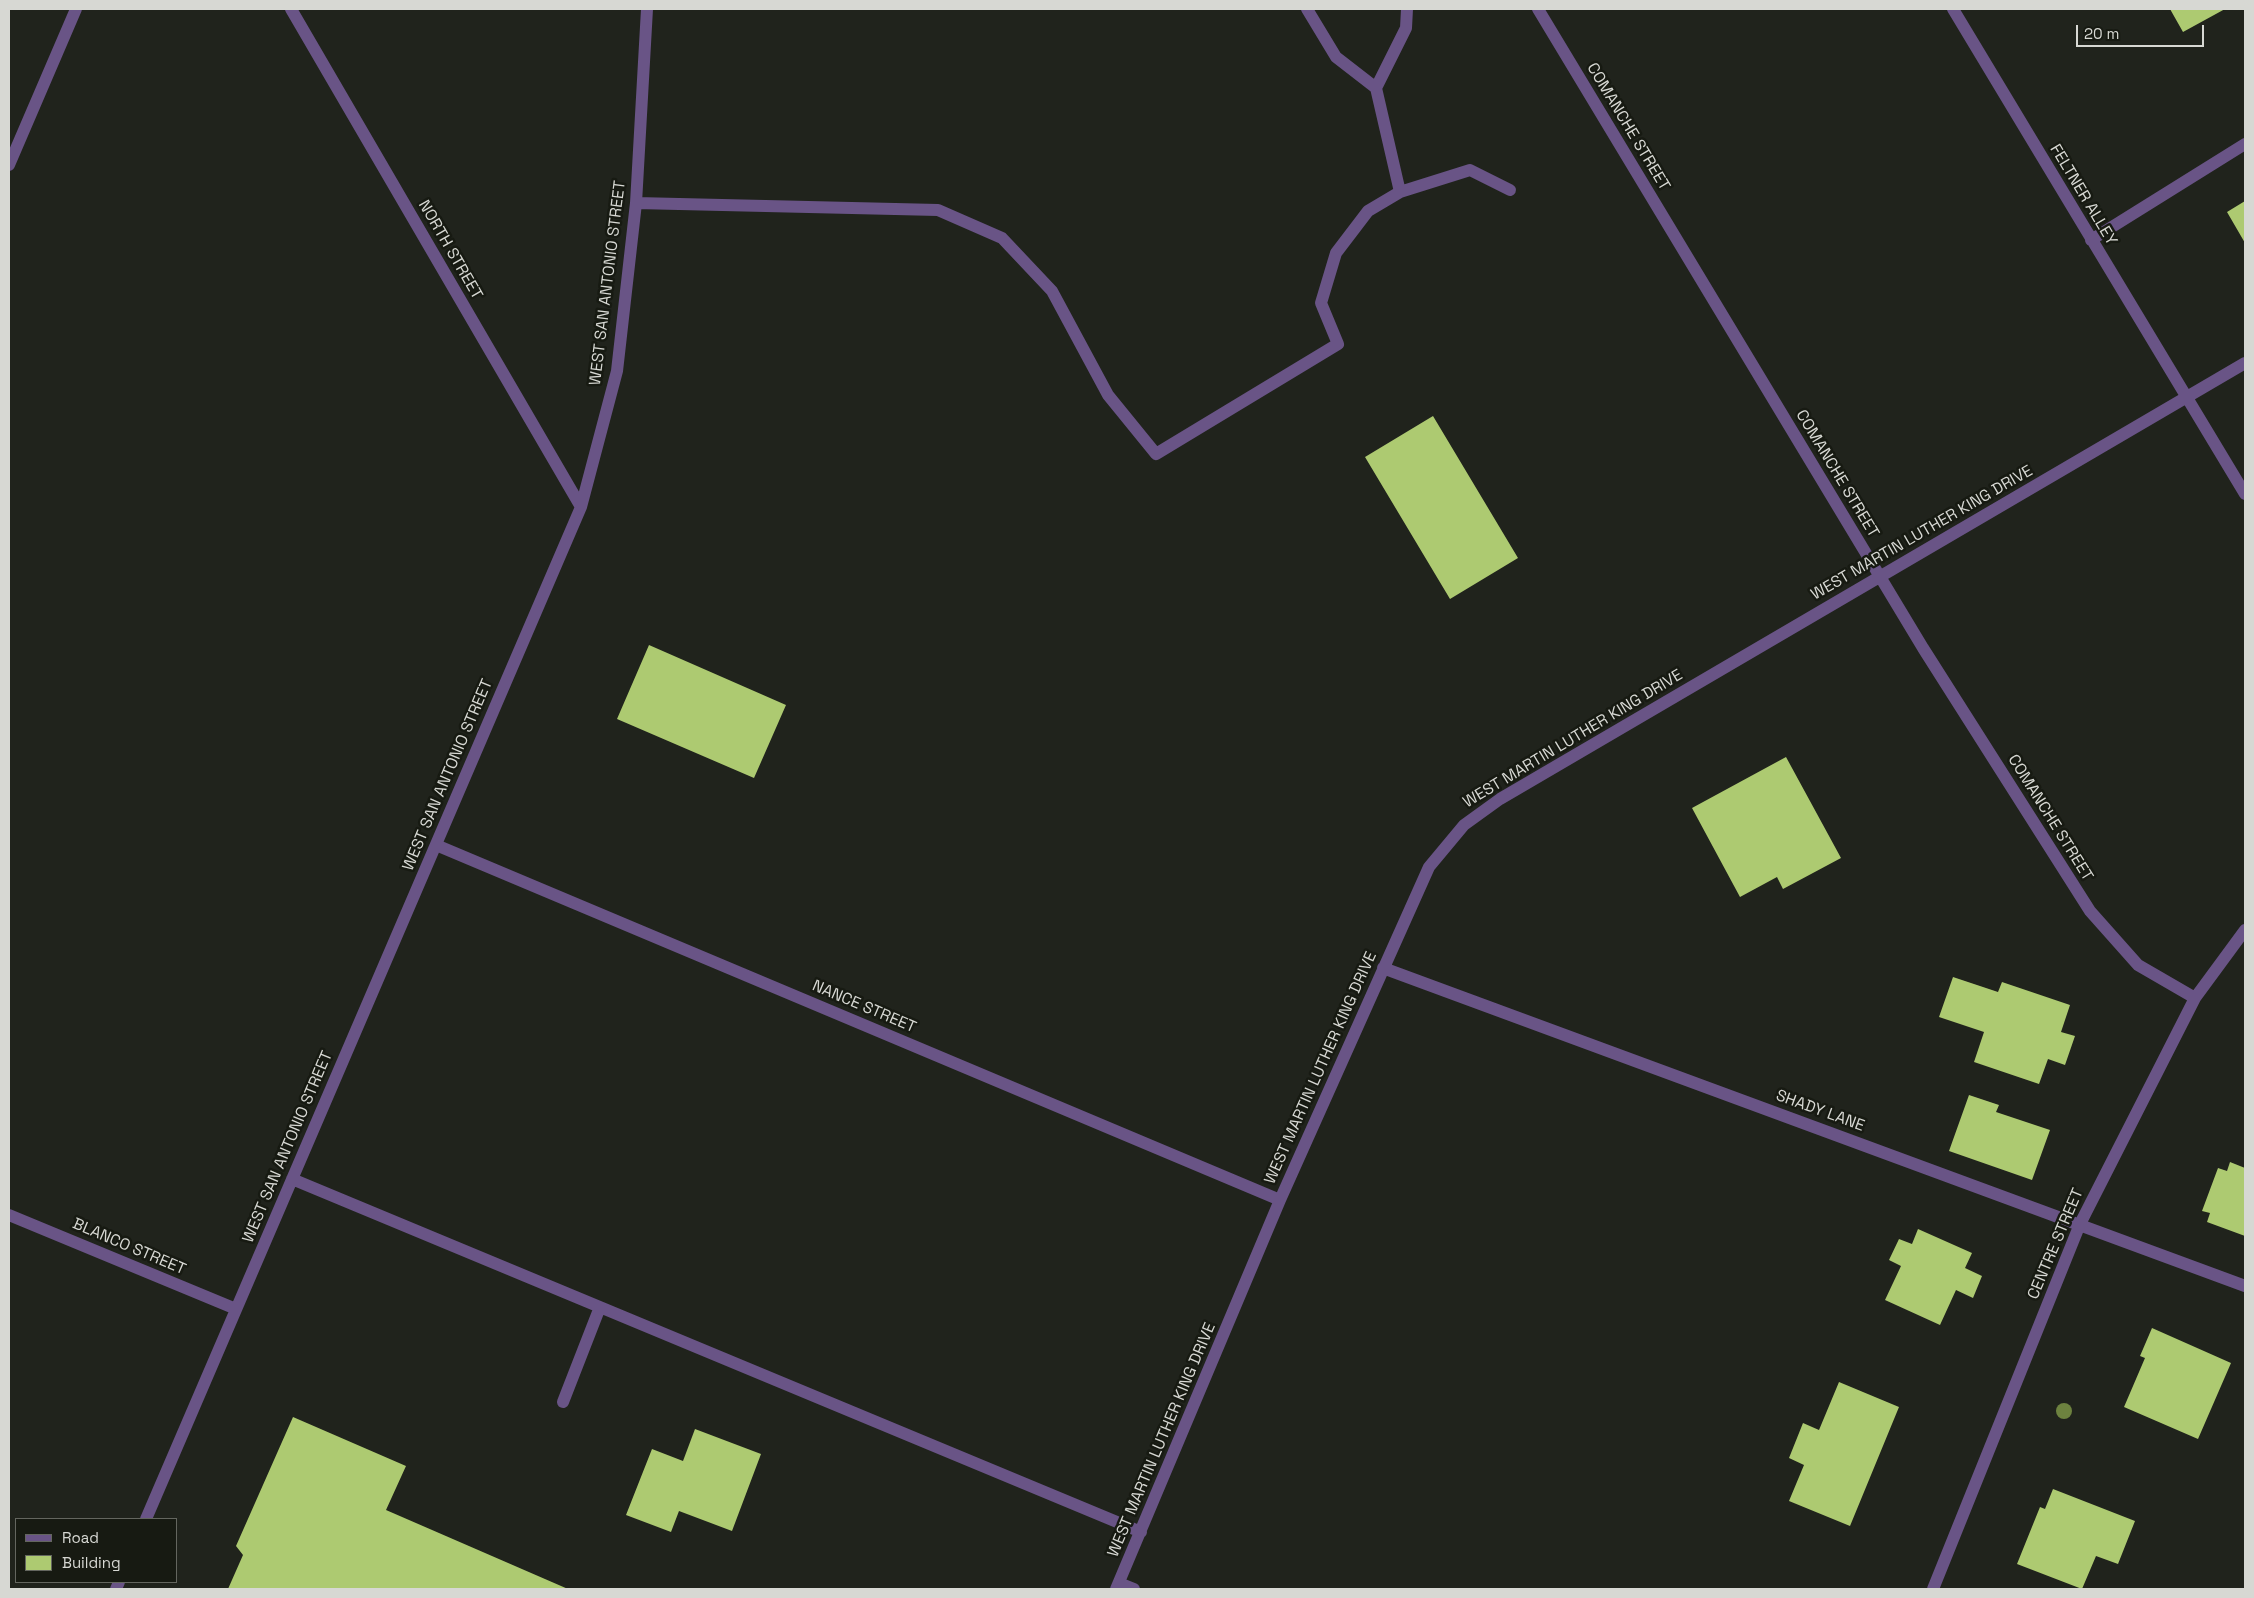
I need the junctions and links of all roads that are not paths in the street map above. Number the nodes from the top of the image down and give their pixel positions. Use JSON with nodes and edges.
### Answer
{"nodes":[{"id":1,"x":76,"y":9,"type":"edge"},
{"id":2,"x":290,"y":9,"type":"edge"},
{"id":3,"x":648,"y":9,"type":"edge"},
{"id":4,"x":1307,"y":9,"type":"edge"},
{"id":5,"x":1407,"y":9,"type":"edge"},
{"id":6,"x":1538,"y":9,"type":"edge"},
{"id":7,"x":1953,"y":9,"type":"edge"},
{"id":8,"x":1376,"y":88,"type":"junction"},
{"id":9,"x":2245,"y":144,"type":"edge"},
{"id":10,"x":9,"y":165,"type":"edge"},
{"id":11,"x":1510,"y":190,"type":"dead end"},
{"id":12,"x":1400,"y":192,"type":"junction"},
{"id":13,"x":636,"y":203,"type":"junction"},
{"id":14,"x":2091,"y":240,"type":"junction"},
{"id":15,"x":2245,"y":363,"type":"edge"},
{"id":16,"x":2186,"y":398,"type":"junction"},
{"id":17,"x":2245,"y":494,"type":"edge"},
{"id":18,"x":581,"y":507,"type":"junction"},
{"id":19,"x":1880,"y":576,"type":"junction"},
{"id":20,"x":436,"y":845,"type":"junction"},
{"id":21,"x":2245,"y":930,"type":"edge"},
{"id":22,"x":1384,"y":968,"type":"junction"},
{"id":23,"x":2195,"y":998,"type":"junction"},
{"id":24,"x":292,"y":1179,"type":"junction"},
{"id":25,"x":1280,"y":1200,"type":"junction"},
{"id":26,"x":9,"y":1215,"type":"edge"},
{"id":27,"x":2080,"y":1224,"type":"junction"},
{"id":28,"x":2245,"y":1286,"type":"edge"},
{"id":29,"x":600,"y":1308,"type":"junction"},
{"id":30,"x":236,"y":1309,"type":"junction"},
{"id":31,"x":563,"y":1402,"type":"dead end"},
{"id":32,"x":146,"y":1518,"type":"edge"},
{"id":33,"x":1141,"y":1532,"type":"junction"},
{"id":34,"x":1118,"y":1586,"type":"edge"},
{"id":35,"x":1134,"y":1589,"type":"edge"},
{"id":36,"x":1933,"y":1589,"type":"edge"}],
"edges":[{"from":1,"to":10,"type":"street"},
{"from":2,"to":18,"type":"street","name":"NORTH STREET"},
{"from":3,"to":13,"type":"street","name":"WEST SAN ANTONIO STREET"},
{"from":4,"to":8,"type":"street"},
{"from":5,"to":8,"type":"street"},
{"from":6,"to":19,"type":"street","name":"COMANCHE STREET"},
{"from":7,"to":14,"type":"street","name":"FELTNER ALLEY"},
{"from":8,"to":12,"type":"street"},
{"from":9,"to":14,"type":"street"},
{"from":11,"to":12,"type":"street"},
{"from":12,"to":13,"type":"street"},
{"from":13,"to":18,"type":"street","name":"WEST SAN ANTONIO STREET"},
{"from":14,"to":16,"type":"street","name":"FELTNER ALLEY"},
{"from":15,"to":16,"type":"street","name":"WEST MARTIN LUTHER KING DRIVE"},
{"from":16,"to":17,"type":"street","name":"FELTNER ALLEY"},
{"from":16,"to":19,"type":"street","name":"WEST MARTIN LUTHER KING DRIVE"},
{"from":18,"to":20,"type":"street","name":"WEST SAN ANTONIO STREET"},
{"from":19,"to":22,"type":"street","name":"WEST MARTIN LUTHER KING DRIVE"},
{"from":19,"to":23,"type":"street","name":"COMANCHE STREET"},
{"from":20,"to":24,"type":"street","name":"WEST SAN ANTONIO STREET"},
{"from":20,"to":25,"type":"street","name":"NANCE STREET"},
{"from":21,"to":23,"type":"street","name":"CENTRE STREET"},
{"from":22,"to":25,"type":"street","name":"WEST MARTIN LUTHER KING DRIVE"},
{"from":22,"to":27,"type":"street","name":"SHADY LANE"},
{"from":23,"to":27,"type":"street","name":"CENTRE STREET"},
{"from":24,"to":29,"type":"street"},
{"from":24,"to":30,"type":"street","name":"WEST SAN ANTONIO STREET"},
{"from":25,"to":33,"type":"street","name":"WEST MARTIN LUTHER KING DRIVE"},
{"from":26,"to":30,"type":"street","name":"BLANCO STREET"},
{"from":27,"to":28,"type":"street","name":"SHADY LANE"},
{"from":27,"to":36,"type":"street","name":"CENTRE STREET"},
{"from":29,"to":31,"type":"street"},
{"from":29,"to":33,"type":"street"},
{"from":30,"to":32,"type":"street","name":"WEST SAN ANTONIO STREET"},
{"from":33,"to":34,"type":"street","name":"WEST MARTIN LUTHER KING DRIVE"},
{"from":34,"to":35,"type":"street"}]}
